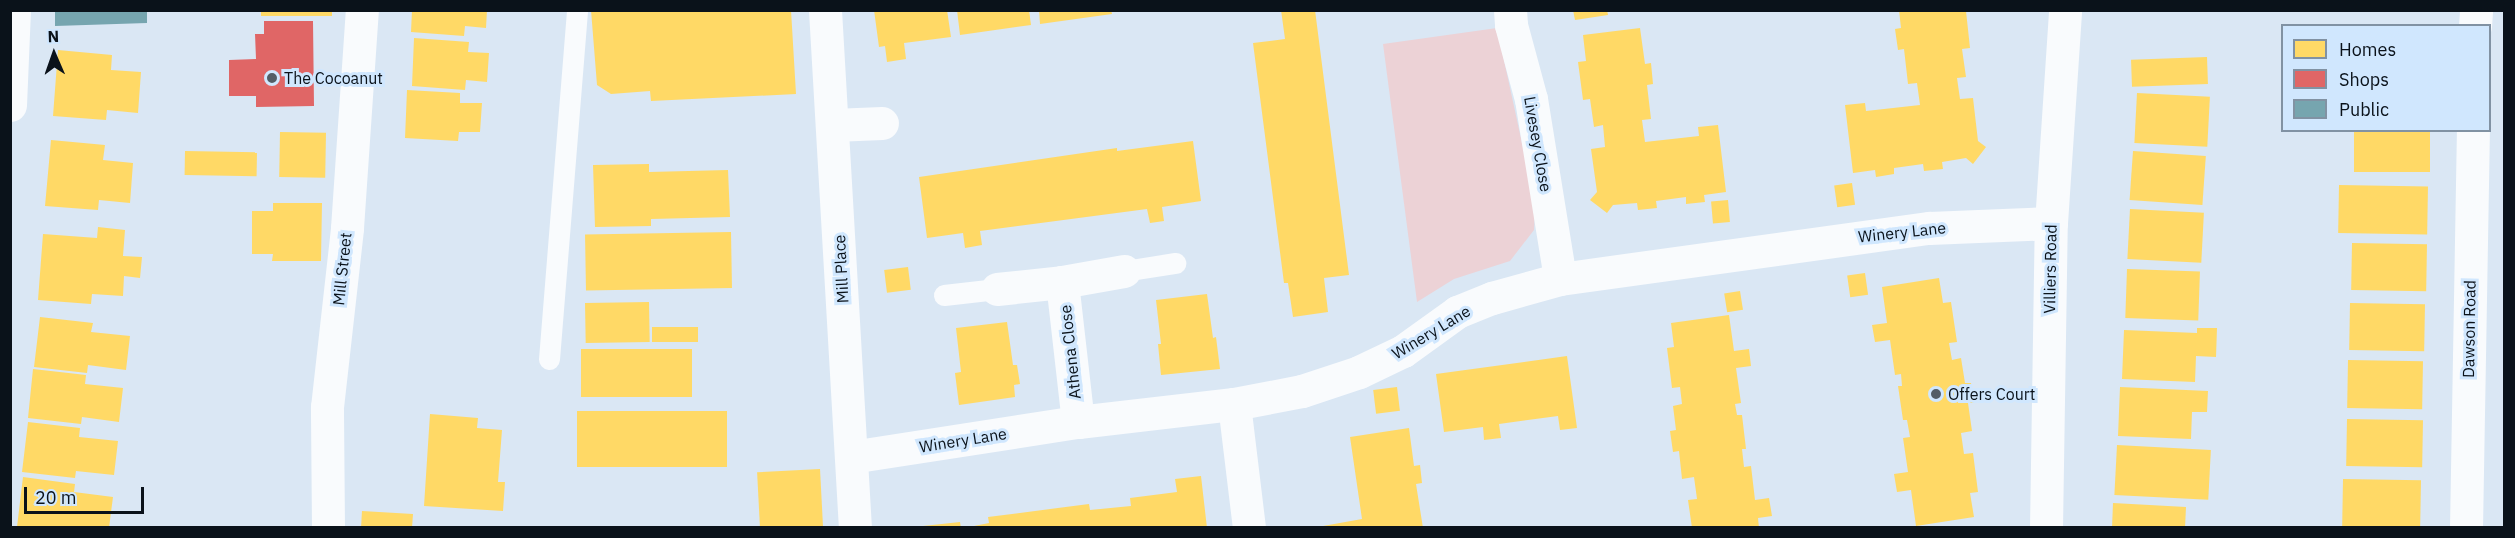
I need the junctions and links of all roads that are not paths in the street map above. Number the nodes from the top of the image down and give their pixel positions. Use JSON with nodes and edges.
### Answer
{"nodes":[{"id":1,"x":14,"y":10,"type":"edge"},
{"id":2,"x":362,"y":10,"type":"edge"},
{"id":3,"x":577,"y":10,"type":"edge"},
{"id":4,"x":825,"y":10,"type":"edge"},
{"id":5,"x":1510,"y":10,"type":"edge"},
{"id":6,"x":2065,"y":10,"type":"edge"},
{"id":7,"x":10,"y":105,"type":"edge"},
{"id":8,"x":882,"y":123,"type":"dead end"},
{"id":9,"x":833,"y":124,"type":"junction"},
{"id":10,"x":2473,"y":132,"type":"edge"},
{"id":11,"x":2050,"y":223,"type":"junction"},
{"id":12,"x":1175,"y":263,"type":"dead end"},
{"id":13,"x":1124,"y":271,"type":"joint"},
{"id":14,"x":1560,"y":279,"type":"junction"},
{"id":15,"x":1062,"y":282,"type":"junction"},
{"id":16,"x":997,"y":290,"type":"joint"},
{"id":17,"x":945,"y":295,"type":"dead end"},
{"id":18,"x":549,"y":359,"type":"dead end"},
{"id":19,"x":1234,"y":404,"type":"junction"},
{"id":20,"x":1078,"y":422,"type":"junction"},
{"id":21,"x":851,"y":457,"type":"junction"},
{"id":22,"x":328,"y":528,"type":"edge"},
{"id":23,"x":855,"y":528,"type":"edge"},
{"id":24,"x":1249,"y":528,"type":"edge"},
{"id":25,"x":2046,"y":528,"type":"edge"},
{"id":26,"x":2466,"y":528,"type":"edge"}],
"edges":[{"from":1,"to":7,"type":"street"},
{"from":2,"to":22,"type":"street","name":"Mill Street"},
{"from":3,"to":18,"type":"lane"},
{"from":4,"to":9,"type":"street","name":"Mill Place"},
{"from":5,"to":14,"type":"street","name":"Livesey Close"},
{"from":6,"to":11,"type":"street","name":"Villiers Road"},
{"from":8,"to":9,"type":"street"},
{"from":9,"to":21,"type":"street","name":"Mill Place"},
{"from":10,"to":26,"type":"street","name":"Dawson Road"},
{"from":11,"to":14,"type":"street","name":"Winery Lane"},
{"from":11,"to":25,"type":"street","name":"Villiers Road"},
{"from":12,"to":13,"type":"lane"},
{"from":13,"to":15,"type":"street"},
{"from":14,"to":19,"type":"street","name":"Winery Lane"},
{"from":15,"to":16,"type":"street"},
{"from":15,"to":20,"type":"street","name":"Athena Close"},
{"from":16,"to":17,"type":"lane"},
{"from":19,"to":20,"type":"street","name":"Winery Lane"},
{"from":19,"to":24,"type":"street"},
{"from":20,"to":21,"type":"street","name":"Winery Lane"},
{"from":21,"to":23,"type":"street","name":"Mill Place"}]}
